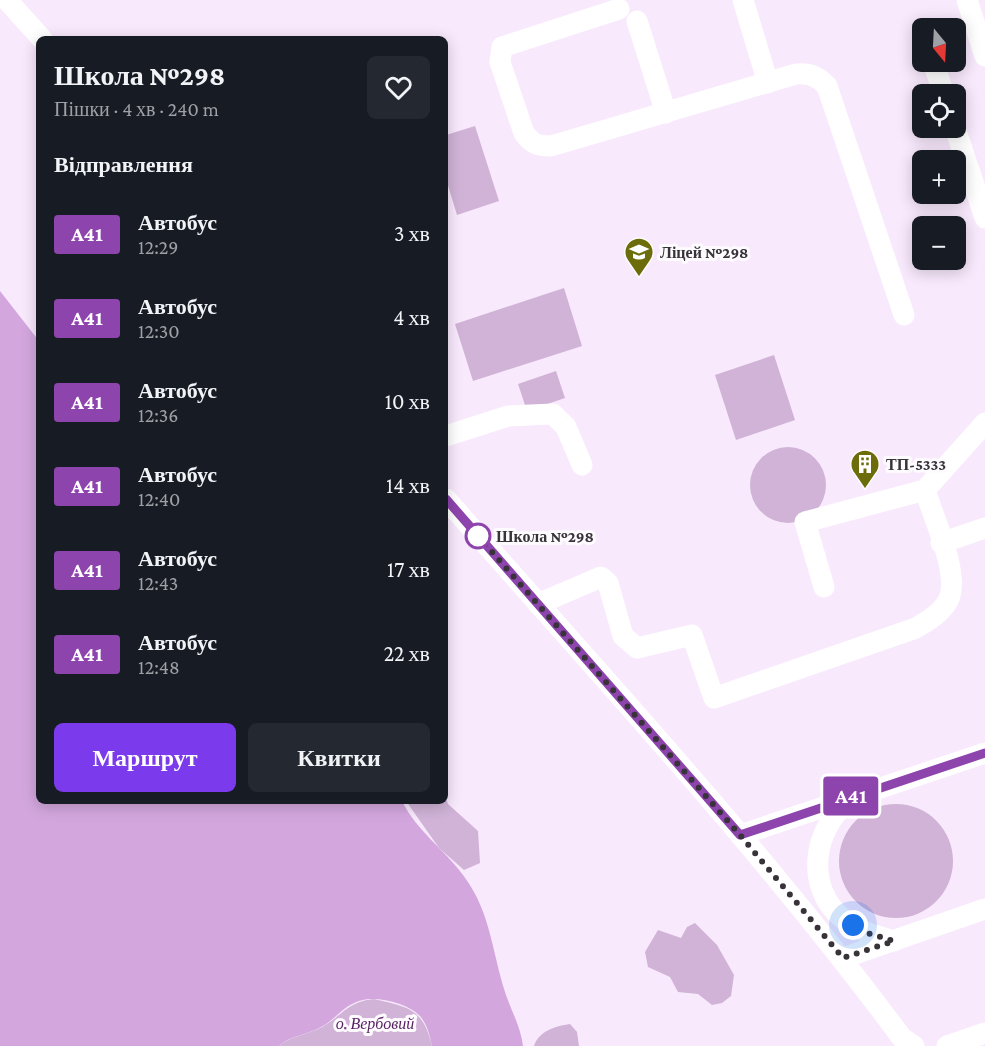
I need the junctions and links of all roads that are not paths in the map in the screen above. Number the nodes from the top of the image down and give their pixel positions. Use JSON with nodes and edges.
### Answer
{"nodes":[{"id":1,"x":7,"y":0,"type":"edge"},
{"id":2,"x":967,"y":0,"type":"edge"},
{"id":3,"x":746,"y":1,"type":"edge"},
{"id":4,"x":39,"y":36,"type":"edge"},
{"id":5,"x":985,"y":56,"type":"edge"},
{"id":6,"x":768,"y":83,"type":"junction"},
{"id":7,"x":666,"y":113,"type":"junction"},
{"id":8,"x":958,"y":138,"type":"edge"},
{"id":9,"x":985,"y":218,"type":"edge"},
{"id":10,"x":904,"y":315,"type":"dead end"},
{"id":11,"x":985,"y":423,"type":"edge"},
{"id":12,"x":448,"y":435,"type":"edge"},
{"id":13,"x":582,"y":465,"type":"dead end"},
{"id":14,"x":925,"y":490,"type":"junction"},
{"id":15,"x":448,"y":501,"type":"edge"},
{"id":16,"x":984,"y":533,"type":"edge"},
{"id":17,"x":941,"y":543,"type":"junction"},
{"id":18,"x":824,"y":587,"type":"dead end"},
{"id":19,"x":537,"y":604,"type":"junction"},
{"id":20,"x":985,"y":753,"type":"edge"},
{"id":21,"x":858,"y":794,"type":"junction"},
{"id":22,"x":740,"y":835,"type":"junction"},
{"id":23,"x":985,"y":909,"type":"edge"},
{"id":24,"x":894,"y":941,"type":"junction"},
{"id":25,"x":843,"y":958,"type":"junction"},
{"id":26,"x":985,"y":1033,"type":"edge"},
{"id":27,"x":914,"y":1046,"type":"edge"},
{"id":28,"x":947,"y":1046,"type":"edge"}],
"edges":[{"from":1,"to":4,"type":"street"},
{"from":2,"to":5,"type":"street"},
{"from":3,"to":6,"type":"street"},
{"from":6,"to":7,"type":"street"},
{"from":6,"to":10,"type":"street"},
{"from":7,"to":7,"type":"street"},
{"from":8,"to":9,"type":"street"},
{"from":11,"to":14,"type":"street"},
{"from":12,"to":13,"type":"street"},
{"from":14,"to":17,"type":"street"},
{"from":14,"to":18,"type":"street"},
{"from":15,"to":19,"type":"street"},
{"from":16,"to":17,"type":"street"},
{"from":17,"to":19,"type":"street"},
{"from":19,"to":22,"type":"street"},
{"from":20,"to":21,"type":"street"},
{"from":21,"to":22,"type":"street"},
{"from":21,"to":24,"type":"street"},
{"from":22,"to":25,"type":"street"},
{"from":23,"to":24,"type":"street"},
{"from":24,"to":25,"type":"street"},
{"from":25,"to":27,"type":"street"},
{"from":26,"to":28,"type":"street"}]}
